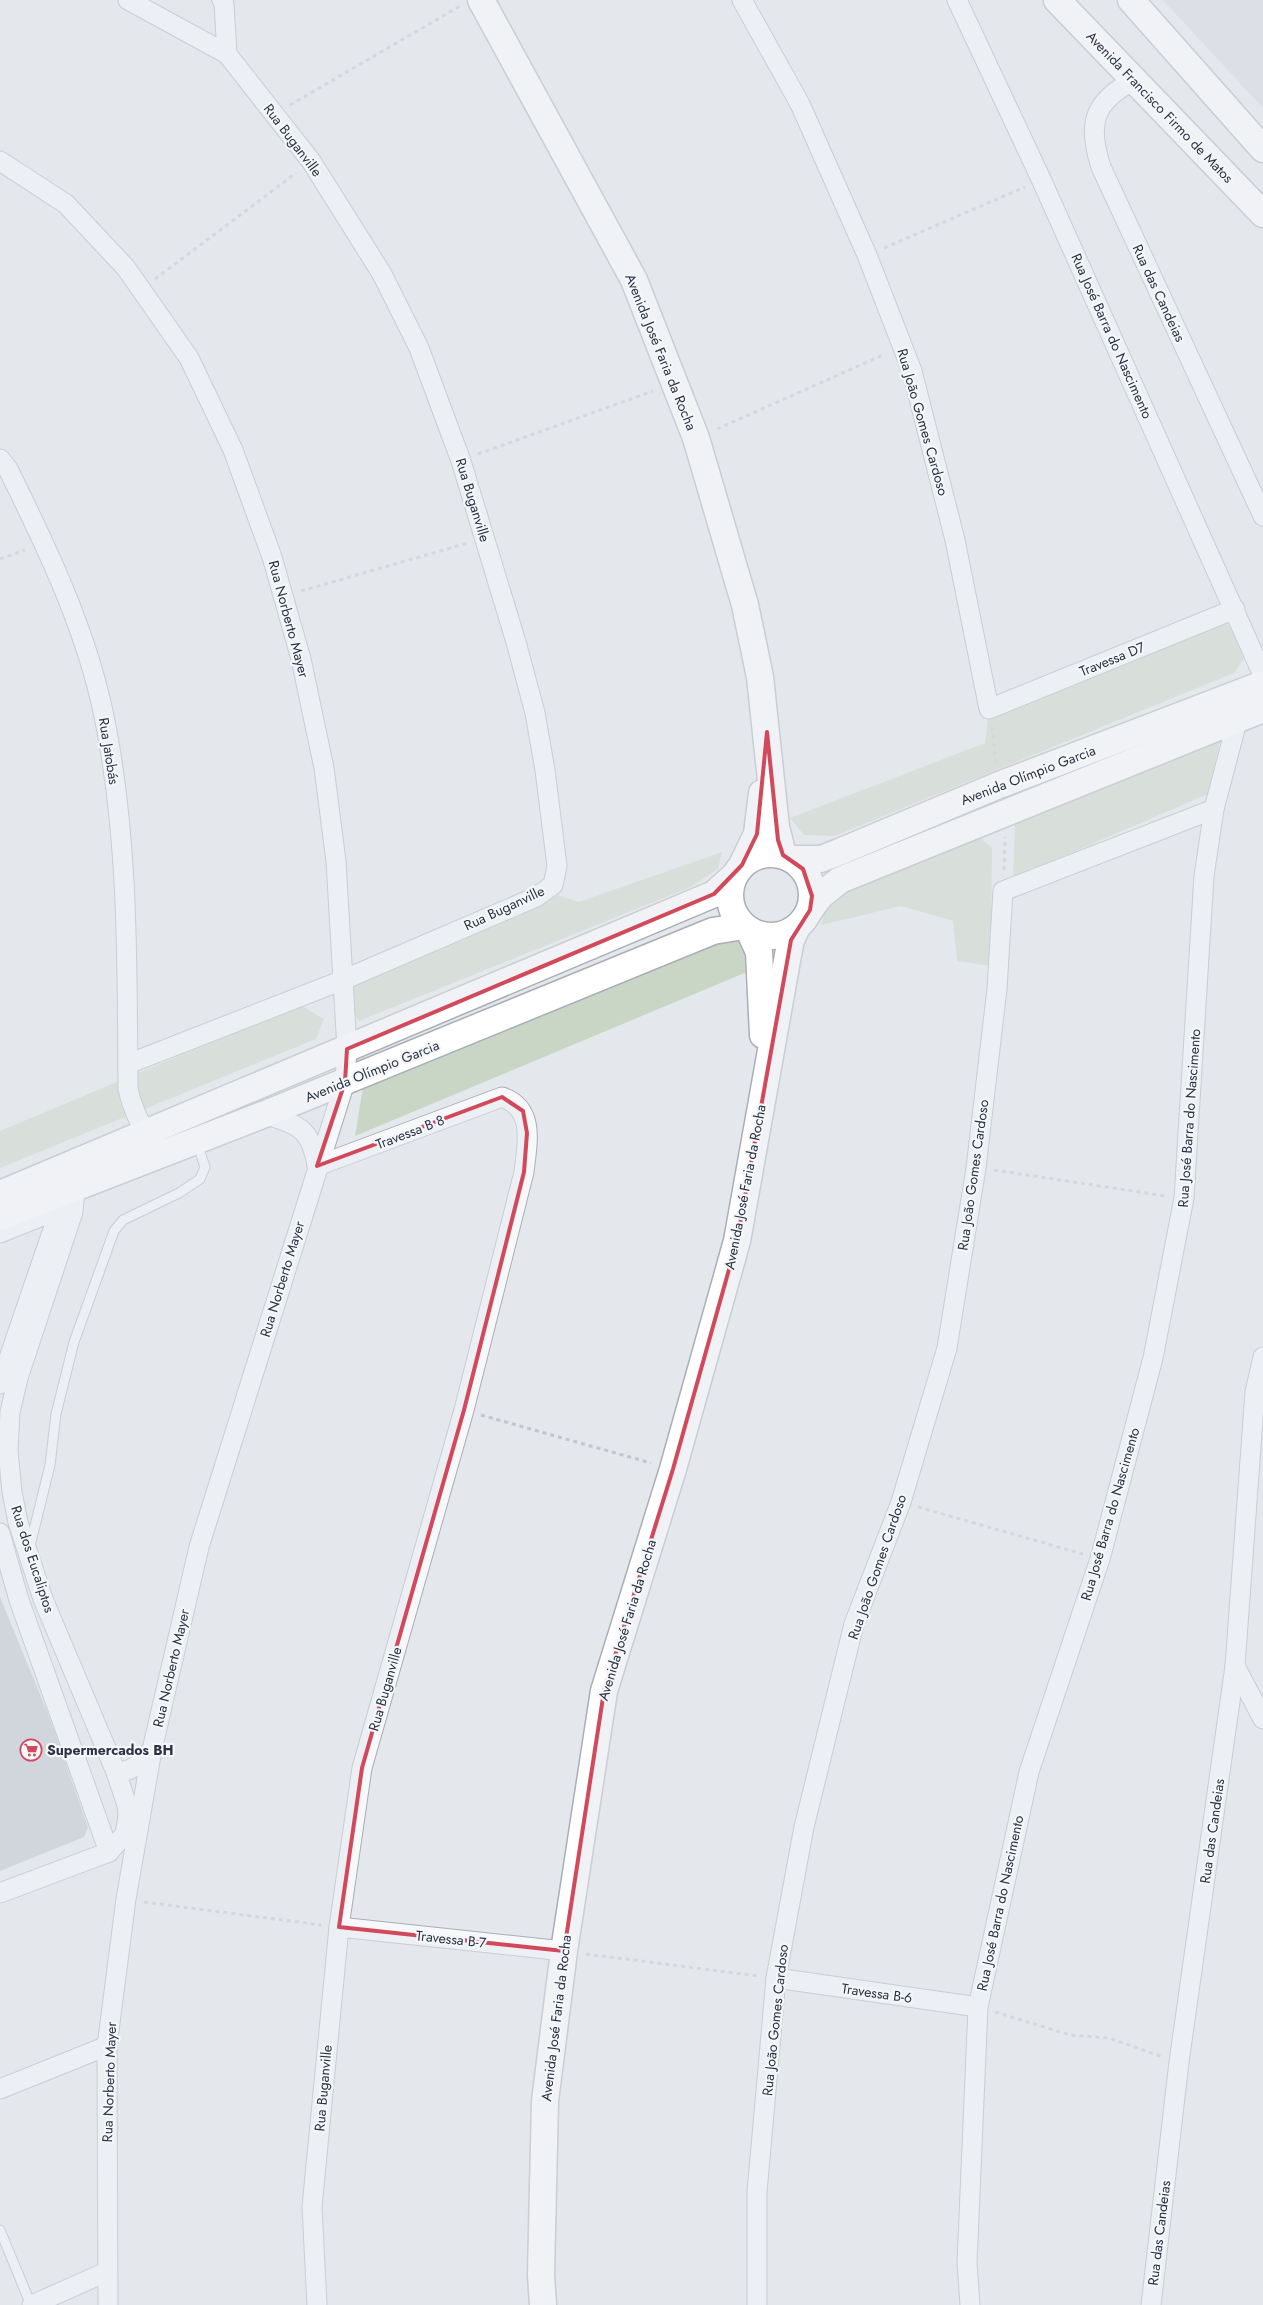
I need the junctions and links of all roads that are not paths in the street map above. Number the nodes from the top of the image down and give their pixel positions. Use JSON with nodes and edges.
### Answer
{"nodes":[{"id":1,"x":128,"y":0,"type":"edge"},
{"id":2,"x":222,"y":0,"type":"edge"},
{"id":3,"x":742,"y":0,"type":"edge"},
{"id":4,"x":957,"y":0,"type":"edge"},
{"id":5,"x":1057,"y":0,"type":"edge"},
{"id":6,"x":1132,"y":0,"type":"edge"},
{"id":7,"x":471,"y":2,"type":"edge"},
{"id":8,"x":228,"y":54,"type":"junction"},
{"id":9,"x":1136,"y":80,"type":"junction"},
{"id":10,"x":1263,"y":149,"type":"edge"},
{"id":11,"x":0,"y":160,"type":"edge"},
{"id":12,"x":1263,"y":214,"type":"edge"},
{"id":13,"x":0,"y":459,"type":"edge"},
{"id":14,"x":1263,"y":516,"type":"edge"},
{"id":15,"x":1235,"y":609,"type":"junction"},
{"id":16,"x":1259,"y":651,"type":"edge"},
{"id":17,"x":1263,"y":675,"type":"edge"},
{"id":18,"x":1263,"y":684,"type":"edge"},
{"id":19,"x":1263,"y":708,"type":"edge"},
{"id":20,"x":989,"y":709,"type":"joint"},
{"id":21,"x":1238,"y":718,"type":"junction"},
{"id":22,"x":767,"y":732,"type":"junction"},
{"id":23,"x":1214,"y":810,"type":"junction"},
{"id":24,"x":788,"y":857,"type":"junction"},
{"id":25,"x":738,"y":871,"type":"junction"},
{"id":26,"x":803,"y":919,"type":"junction"},
{"id":27,"x":746,"y":928,"type":"junction"},
{"id":28,"x":343,"y":980,"type":"junction"},
{"id":29,"x":347,"y":1049,"type":"junction"},
{"id":30,"x":128,"y":1064,"type":"junction"},
{"id":31,"x":345,"y":1082,"type":"junction"},
{"id":32,"x":763,"y":1096,"type":"junction"},
{"id":33,"x":502,"y":1097,"type":"joint"},
{"id":34,"x":265,"y":1114,"type":"junction"},
{"id":35,"x":146,"y":1133,"type":"junction"},
{"id":36,"x":196,"y":1140,"type":"junction"},
{"id":37,"x":164,"y":1153,"type":"junction"},
{"id":38,"x":317,"y":1166,"type":"junction"},
{"id":39,"x":71,"y":1177,"type":"junction"},
{"id":40,"x":0,"y":1194,"type":"edge"},
{"id":41,"x":0,"y":1217,"type":"edge"},
{"id":42,"x":0,"y":1233,"type":"edge"},
{"id":43,"x":1263,"y":1357,"type":"edge"},
{"id":44,"x":0,"y":1384,"type":"edge"},
{"id":45,"x":0,"y":1533,"type":"edge"},
{"id":46,"x":28,"y":1554,"type":"junction"},
{"id":47,"x":1235,"y":1666,"type":"junction"},
{"id":48,"x":1263,"y":1718,"type":"edge"},
{"id":49,"x":152,"y":1750,"type":"junction"},
{"id":50,"x":116,"y":1772,"type":"junction"},
{"id":51,"x":109,"y":1852,"type":"junction"},
{"id":52,"x":130,"y":1876,"type":"junction"},
{"id":53,"x":0,"y":1892,"type":"edge"},
{"id":54,"x":339,"y":1927,"type":"junction"},
{"id":55,"x":564,"y":1951,"type":"junction"},
{"id":56,"x":776,"y":1978,"type":"junction"},
{"id":57,"x":978,"y":2007,"type":"junction"},
{"id":58,"x":107,"y":2046,"type":"junction"},
{"id":59,"x":0,"y":2089,"type":"edge"},
{"id":60,"x":0,"y":2230,"type":"edge"},
{"id":61,"x":106,"y":2272,"type":"junction"},
{"id":62,"x":32,"y":2305,"type":"edge"},
{"id":63,"x":108,"y":2305,"type":"edge"},
{"id":64,"x":317,"y":2305,"type":"edge"},
{"id":65,"x":543,"y":2305,"type":"edge"},
{"id":66,"x":757,"y":2305,"type":"edge"},
{"id":67,"x":970,"y":2305,"type":"edge"},
{"id":68,"x":1151,"y":2305,"type":"edge"}],
"edges":[{"from":1,"to":8,"type":"street","name":"Rua Buganville"},
{"from":2,"to":8,"type":"street"},
{"from":3,"to":20,"type":"street","name":"Rua João Gomes Cardoso"},
{"from":4,"to":15,"type":"street","name":"Rua José Barra do Nascimento"},
{"from":5,"to":9,"type":"street","name":"Avenida Francisco Firmo de Matos"},
{"from":6,"to":10,"type":"street"},
{"from":7,"to":22,"type":"street","name":"Avenida José Faria da Rocha"},
{"from":8,"to":28,"type":"street","name":"Rua Buganville"},
{"from":9,"to":12,"type":"street","name":"Avenida Francisco Firmo de Matos"},
{"from":9,"to":14,"type":"street","name":"Rua das Candeias"},
{"from":11,"to":28,"type":"street","name":"Rua Norberto Mayer"},
{"from":13,"to":30,"type":"street","name":"Rua Jatobás"},
{"from":15,"to":16,"type":"street","name":"Rua José Barra do Nascimento"},
{"from":15,"to":20,"type":"street","name":"Travessa D7"},
{"from":16,"to":17,"type":"street","name":"Rua José Barra do Nascimento"},
{"from":18,"to":24,"type":"street","name":"Avenida Olímpio Garcia"},
{"from":19,"to":21,"type":"street","name":"Avenida Olímpio Garcia"},
{"from":21,"to":23,"type":"street","name":"Rua José Barra do Nascimento"},
{"from":21,"to":26,"type":"street","name":"Avenida Olímpio Garcia"},
{"from":22,"to":24,"type":"street","name":"Avenida José Faria da Rocha"},
{"from":22,"to":25,"type":"street","name":"Avenida José Faria da Rocha"},
{"from":23,"to":56,"type":"street","name":"Rua João Gomes Cardoso"},
{"from":23,"to":57,"type":"street","name":"Rua José Barra do Nascimento"},
{"from":24,"to":25,"type":"street"},
{"from":24,"to":26,"type":"street"},
{"from":25,"to":27,"type":"street"},
{"from":25,"to":29,"type":"street","name":"Avenida Olímpio Garcia"},
{"from":26,"to":27,"type":"street"},
{"from":26,"to":32,"type":"street","name":"Avenida José Faria da Rocha"},
{"from":27,"to":31,"type":"street","name":"Avenida Olímpio Garcia"},
{"from":27,"to":32,"type":"street","name":"Avenida José Faria da Rocha"},
{"from":28,"to":29,"type":"street","name":"Rua Norberto Mayer"},
{"from":28,"to":30,"type":"street"},
{"from":29,"to":31,"type":"street","name":"Rua Norberto Mayer"},
{"from":29,"to":35,"type":"street","name":"Avenida Olímpio Garcia"},
{"from":30,"to":35,"type":"street","name":"Rua Jatobás"},
{"from":31,"to":34,"type":"street","name":"Avenida Olímpio Garcia"},
{"from":31,"to":38,"type":"street","name":"Rua Norberto Mayer"},
{"from":32,"to":55,"type":"street","name":"Avenida José Faria da Rocha"},
{"from":33,"to":38,"type":"street","name":"Travessa B 8"},
{"from":33,"to":54,"type":"street","name":"Rua Buganville"},
{"from":34,"to":36,"type":"street","name":"Avenida Olímpio Garcia"},
{"from":34,"to":38,"type":"street","name":"Rua Norberto Mayer"},
{"from":35,"to":37,"type":"street","name":"Rua Jatobás"},
{"from":35,"to":39,"type":"street","name":"Avenida Olímpio Garcia"},
{"from":36,"to":37,"type":"street","name":"Avenida Olímpio Garcia"},
{"from":36,"to":46,"type":"lane"},
{"from":37,"to":39,"type":"street","name":"Avenida Olímpio Garcia"},
{"from":38,"to":49,"type":"street","name":"Rua Norberto Mayer"},
{"from":39,"to":40,"type":"street"},
{"from":39,"to":41,"type":"street","name":"Avenida Olímpio Garcia"},
{"from":39,"to":46,"type":"street","name":"Rua dos Eucaliptos"},
{"from":42,"to":44,"type":"street"},
{"from":43,"to":47,"type":"street","name":"Rua das Candeias"},
{"from":45,"to":51,"type":"street"},
{"from":46,"to":50,"type":"street","name":"Rua dos Eucaliptos"},
{"from":47,"to":48,"type":"street"},
{"from":47,"to":68,"type":"street","name":"Rua das Candeias"},
{"from":49,"to":50,"type":"street"},
{"from":49,"to":52,"type":"street","name":"Rua Norberto Mayer"},
{"from":50,"to":51,"type":"street","name":"Rua dos Eucaliptos"},
{"from":51,"to":52,"type":"street"},
{"from":51,"to":53,"type":"street"},
{"from":52,"to":58,"type":"street","name":"Rua Norberto Mayer"},
{"from":54,"to":55,"type":"street","name":"Travessa B-7"},
{"from":54,"to":64,"type":"street","name":"Rua Buganville"},
{"from":55,"to":65,"type":"street","name":"Avenida José Faria da Rocha"},
{"from":56,"to":57,"type":"street","name":"Travessa B-6"},
{"from":56,"to":66,"type":"street","name":"Rua João Gomes Cardoso"},
{"from":57,"to":67,"type":"street","name":"Rua José Barra do Nascimento"},
{"from":58,"to":59,"type":"street"},
{"from":58,"to":61,"type":"street","name":"Rua Norberto Mayer"},
{"from":60,"to":62,"type":"lane"},
{"from":61,"to":62,"type":"street"},
{"from":61,"to":63,"type":"street","name":"Rua Norberto Mayer"}]}
